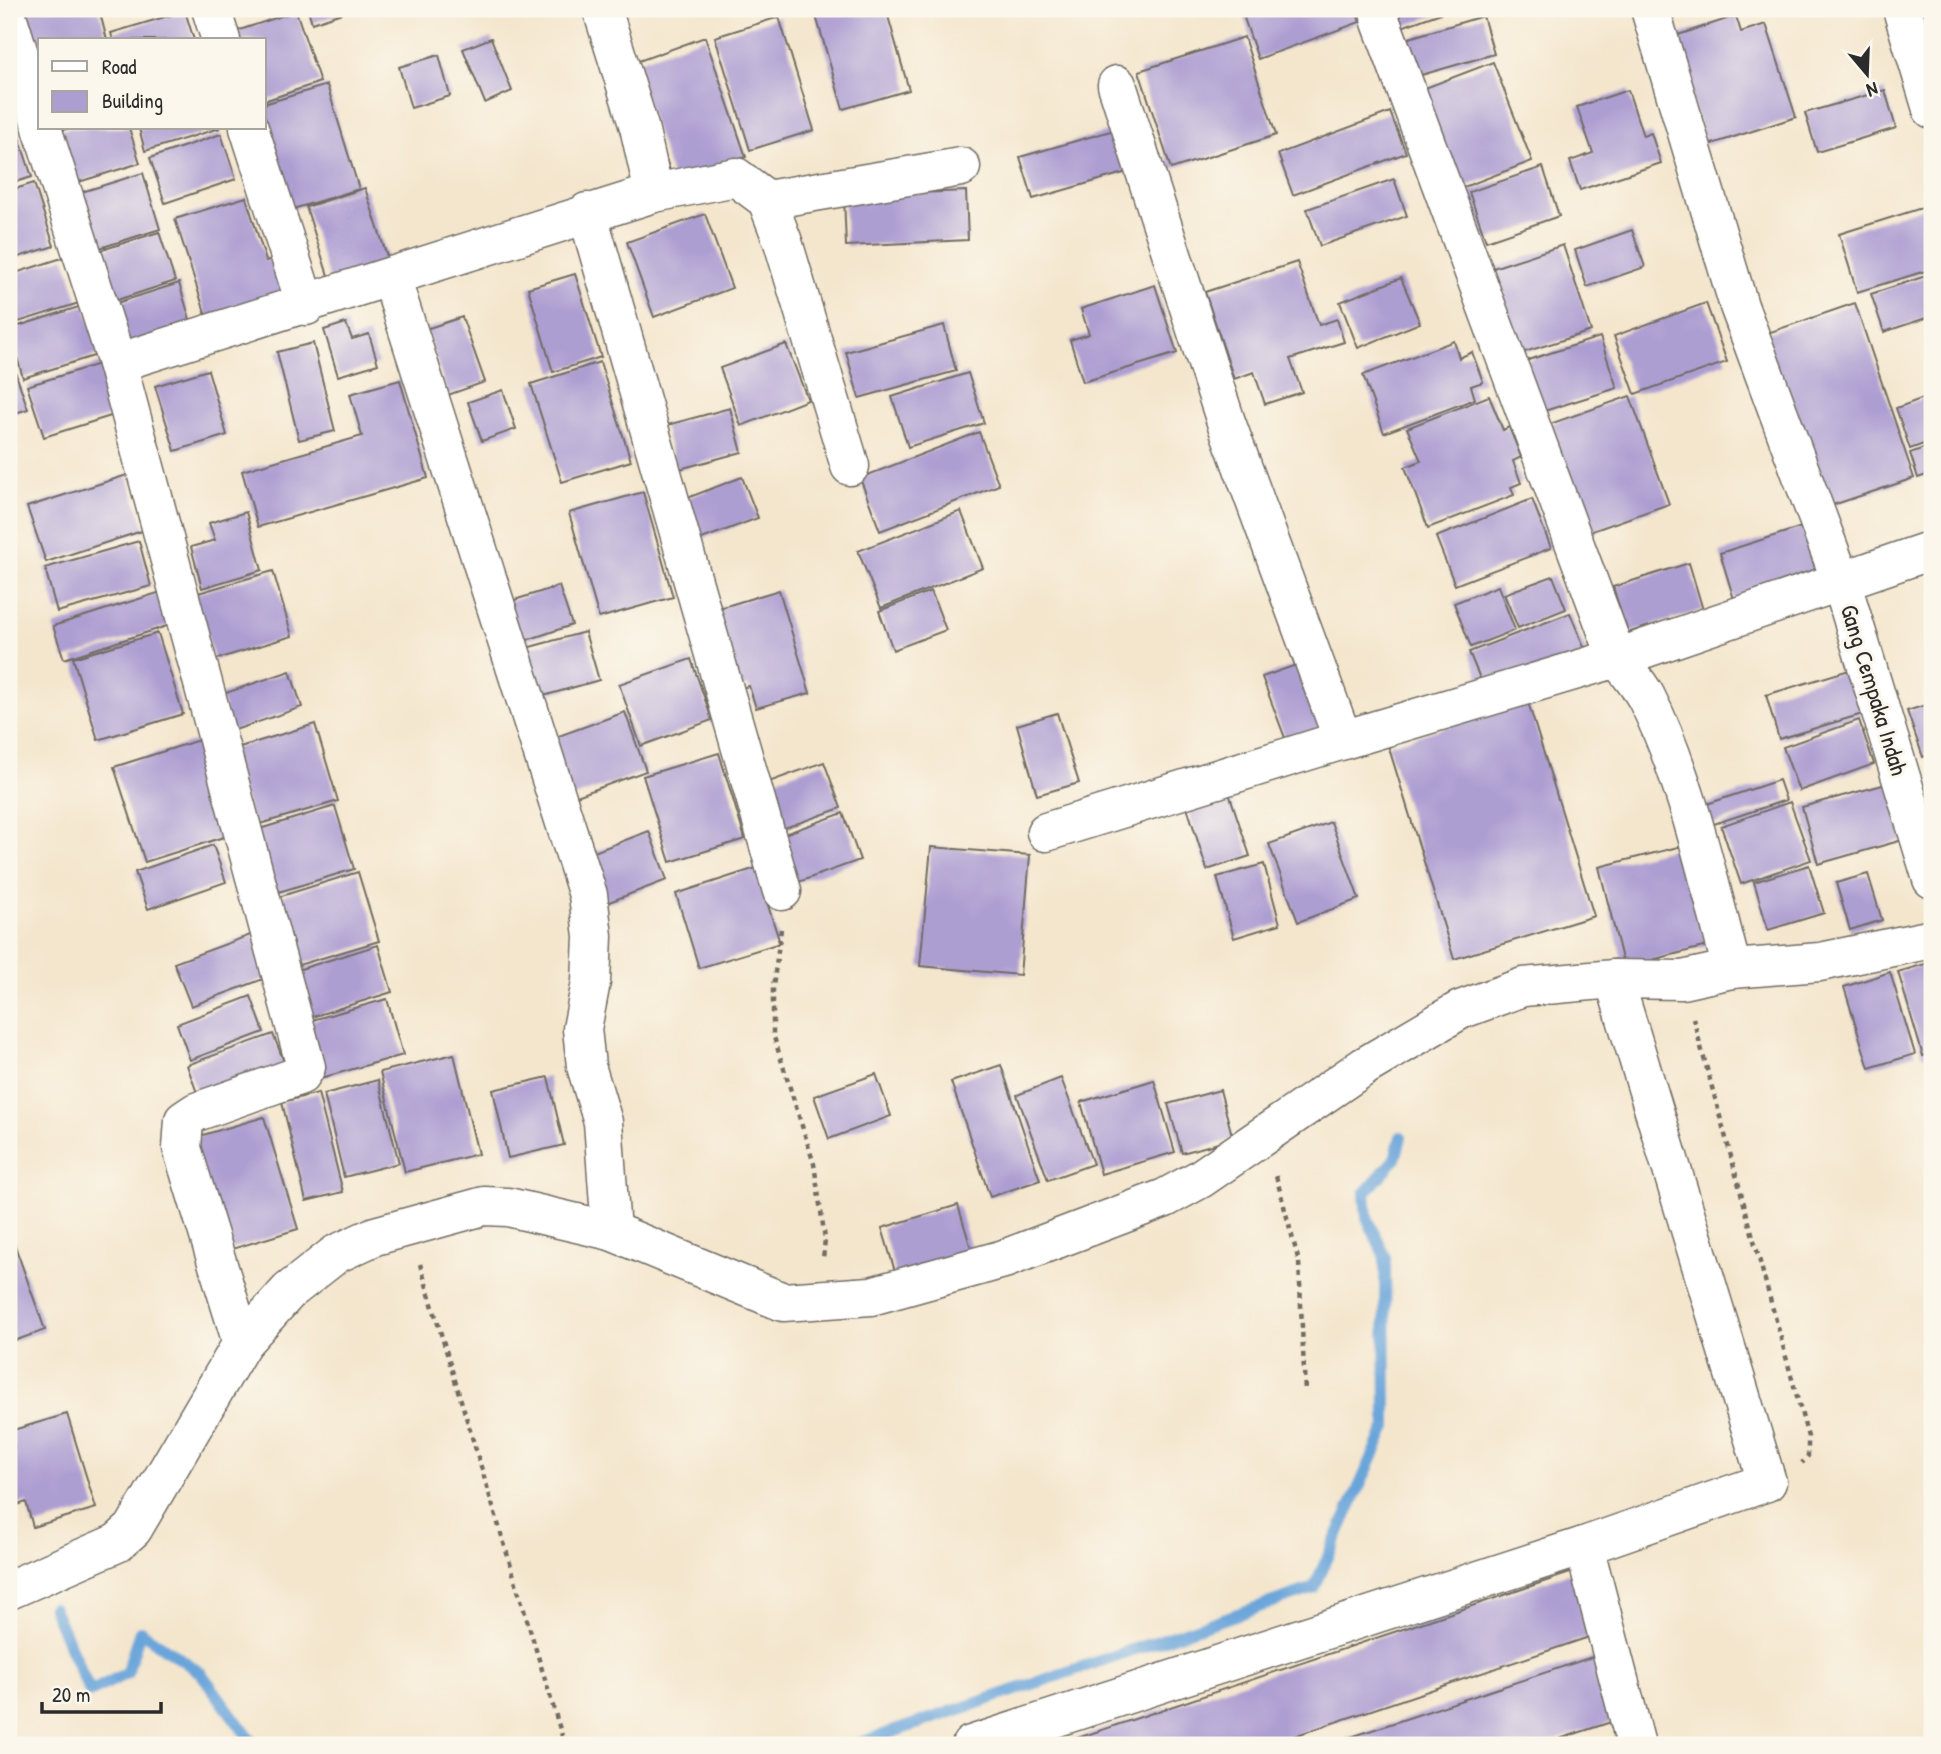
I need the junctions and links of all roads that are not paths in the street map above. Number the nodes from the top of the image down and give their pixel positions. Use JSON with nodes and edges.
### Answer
{"nodes":[{"id":1,"x":212,"y":9,"type":"edge"},
{"id":2,"x":602,"y":9,"type":"edge"},
{"id":3,"x":1379,"y":9,"type":"edge"},
{"id":4,"x":1650,"y":9,"type":"edge"},
{"id":5,"x":1902,"y":9,"type":"edge"},
{"id":6,"x":9,"y":22,"type":"edge"},
{"id":7,"x":221,"y":38,"type":"edge"},
{"id":8,"x":1117,"y":85,"type":"dead end"},
{"id":9,"x":1932,"y":109,"type":"edge"},
{"id":10,"x":38,"y":115,"type":"edge"},
{"id":11,"x":43,"y":130,"type":"edge"},
{"id":12,"x":250,"y":130,"type":"edge"},
{"id":13,"x":961,"y":167,"type":"dead end"},
{"id":14,"x":654,"y":193,"type":"junction"},
{"id":15,"x":767,"y":200,"type":"junction"},
{"id":16,"x":587,"y":212,"type":"junction"},
{"id":17,"x":391,"y":277,"type":"junction"},
{"id":18,"x":306,"y":306,"type":"junction"},
{"id":19,"x":117,"y":363,"type":"junction"},
{"id":20,"x":850,"y":466,"type":"dead end"},
{"id":21,"x":1932,"y":550,"type":"edge"},
{"id":22,"x":1841,"y":581,"type":"junction"},
{"id":23,"x":1617,"y":658,"type":"junction"},
{"id":24,"x":1343,"y":740,"type":"junction"},
{"id":25,"x":1045,"y":832,"type":"dead end"},
{"id":26,"x":1932,"y":879,"type":"edge"},
{"id":27,"x":782,"y":891,"type":"road end"},
{"id":28,"x":1932,"y":939,"type":"edge"},
{"id":29,"x":1732,"y":969,"type":"junction"},
{"id":30,"x":1614,"y":979,"type":"junction"},
{"id":31,"x":611,"y":1231,"type":"junction"},
{"id":32,"x":243,"y":1343,"type":"junction"},
{"id":33,"x":1584,"y":1546,"type":"junction"},
{"id":34,"x":11,"y":1582,"type":"edge"},
{"id":35,"x":1632,"y":1744,"type":"edge"},
{"id":36,"x":971,"y":1745,"type":"edge"}],
"edges":[{"from":1,"to":7,"type":"street"},
{"from":2,"to":14,"type":"street"},
{"from":3,"to":23,"type":"street"},
{"from":4,"to":22,"type":"street","name":"Gang Cempaka Indah"},
{"from":5,"to":9,"type":"street"},
{"from":6,"to":10,"type":"street"},
{"from":8,"to":24,"type":"street"},
{"from":11,"to":19,"type":"street"},
{"from":12,"to":18,"type":"street"},
{"from":13,"to":15,"type":"street"},
{"from":14,"to":15,"type":"street"},
{"from":14,"to":16,"type":"street"},
{"from":15,"to":20,"type":"street"},
{"from":16,"to":17,"type":"street"},
{"from":16,"to":27,"type":"street"},
{"from":17,"to":18,"type":"street"},
{"from":17,"to":31,"type":"street"},
{"from":18,"to":19,"type":"street"},
{"from":19,"to":32,"type":"street"},
{"from":21,"to":22,"type":"street"},
{"from":22,"to":23,"type":"street"},
{"from":22,"to":26,"type":"street","name":"Gang Cempaka Indah"},
{"from":23,"to":24,"type":"street"},
{"from":23,"to":29,"type":"street"},
{"from":24,"to":25,"type":"street"},
{"from":28,"to":29,"type":"street"},
{"from":29,"to":30,"type":"street"},
{"from":30,"to":31,"type":"street"},
{"from":30,"to":33,"type":"street"},
{"from":31,"to":32,"type":"street"},
{"from":32,"to":34,"type":"street"},
{"from":33,"to":35,"type":"street"},
{"from":33,"to":36,"type":"street"}]}
